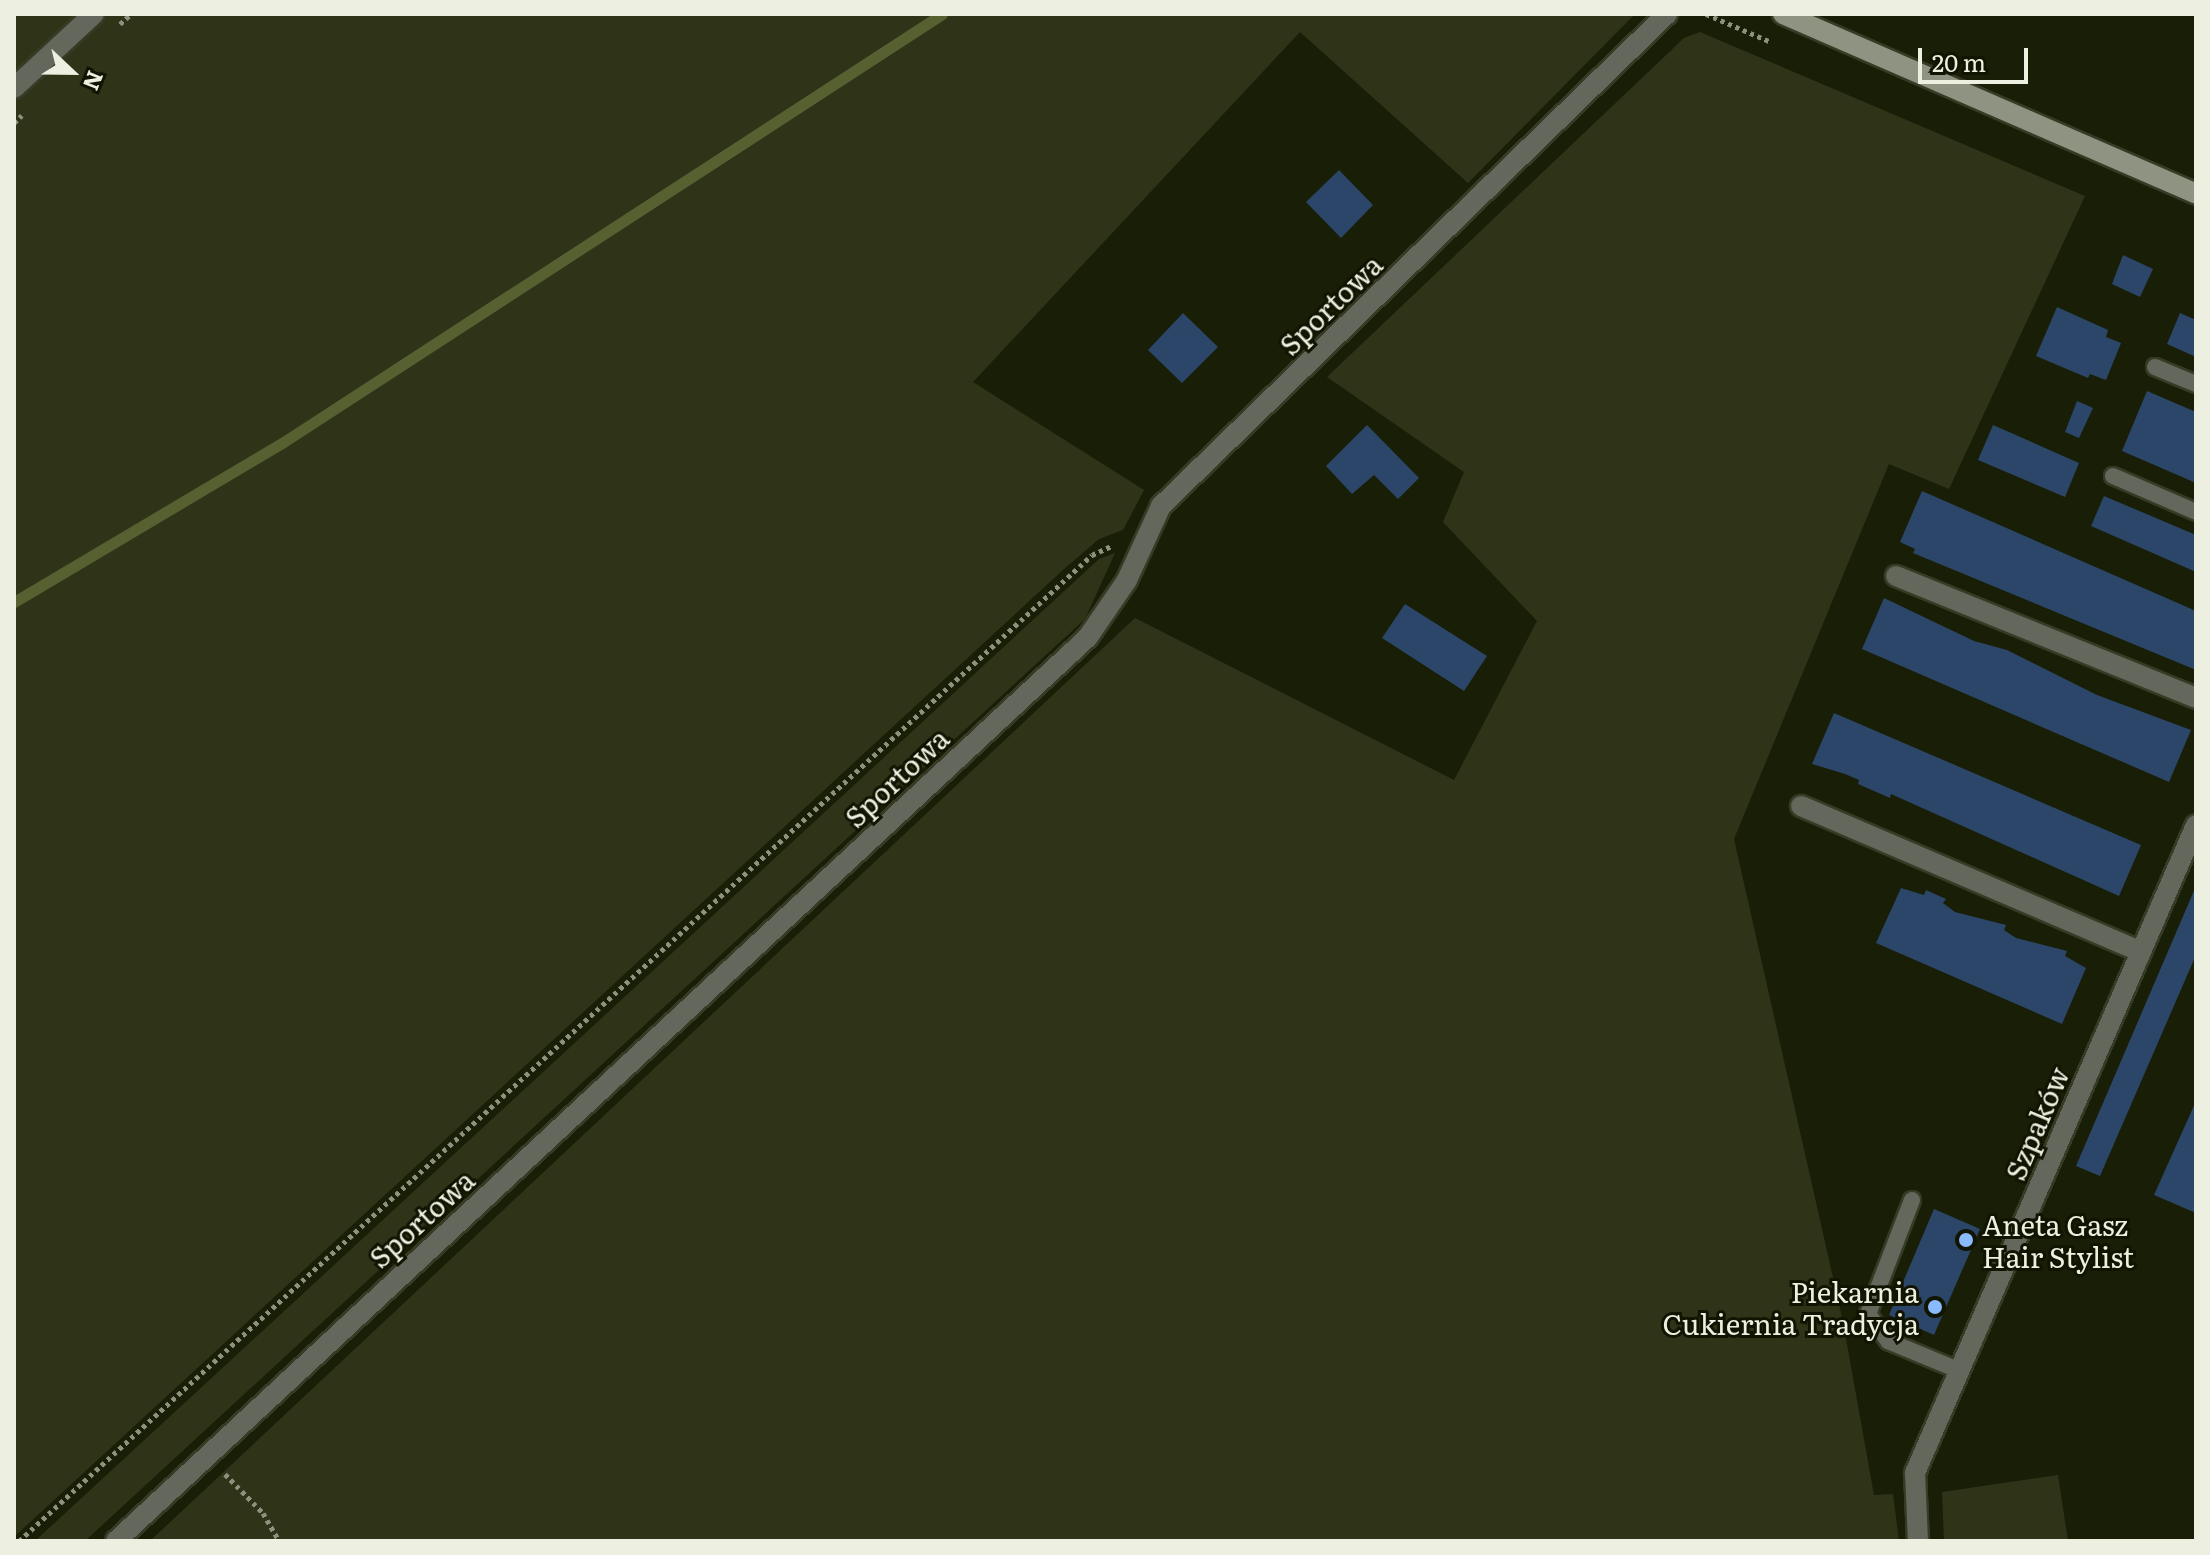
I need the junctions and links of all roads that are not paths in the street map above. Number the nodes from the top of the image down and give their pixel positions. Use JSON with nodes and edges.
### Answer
{"nodes":[{"id":1,"x":94,"y":14,"type":"edge"},
{"id":2,"x":1667,"y":14,"type":"edge"},
{"id":3,"x":1783,"y":14,"type":"edge"},
{"id":4,"x":14,"y":88,"type":"edge"},
{"id":5,"x":2196,"y":194,"type":"edge"},
{"id":6,"x":2155,"y":367,"type":"dead end"},
{"id":7,"x":2196,"y":384,"type":"edge"},
{"id":8,"x":2113,"y":476,"type":"dead end"},
{"id":9,"x":2196,"y":512,"type":"edge"},
{"id":10,"x":1896,"y":576,"type":"dead end"},
{"id":11,"x":2196,"y":698,"type":"edge"},
{"id":12,"x":1801,"y":806,"type":"dead end"},
{"id":13,"x":2196,"y":825,"type":"edge"},
{"id":14,"x":2141,"y":952,"type":"junction"},
{"id":15,"x":1912,"y":1200,"type":"dead end"},
{"id":16,"x":1958,"y":1370,"type":"junction"},
{"id":17,"x":116,"y":1541,"type":"edge"},
{"id":18,"x":1918,"y":1541,"type":"edge"}],
"edges":[{"from":1,"to":4,"type":"street"},
{"from":2,"to":17,"type":"street","name":"Sportowa"},
{"from":3,"to":5,"type":"street"},
{"from":6,"to":7,"type":"lane"},
{"from":8,"to":9,"type":"lane"},
{"from":10,"to":11,"type":"street"},
{"from":12,"to":14,"type":"street"},
{"from":13,"to":14,"type":"street","name":"Szpaków"},
{"from":14,"to":16,"type":"street","name":"Szpaków"},
{"from":15,"to":16,"type":"lane"},
{"from":16,"to":18,"type":"street","name":"Szpaków"}]}
